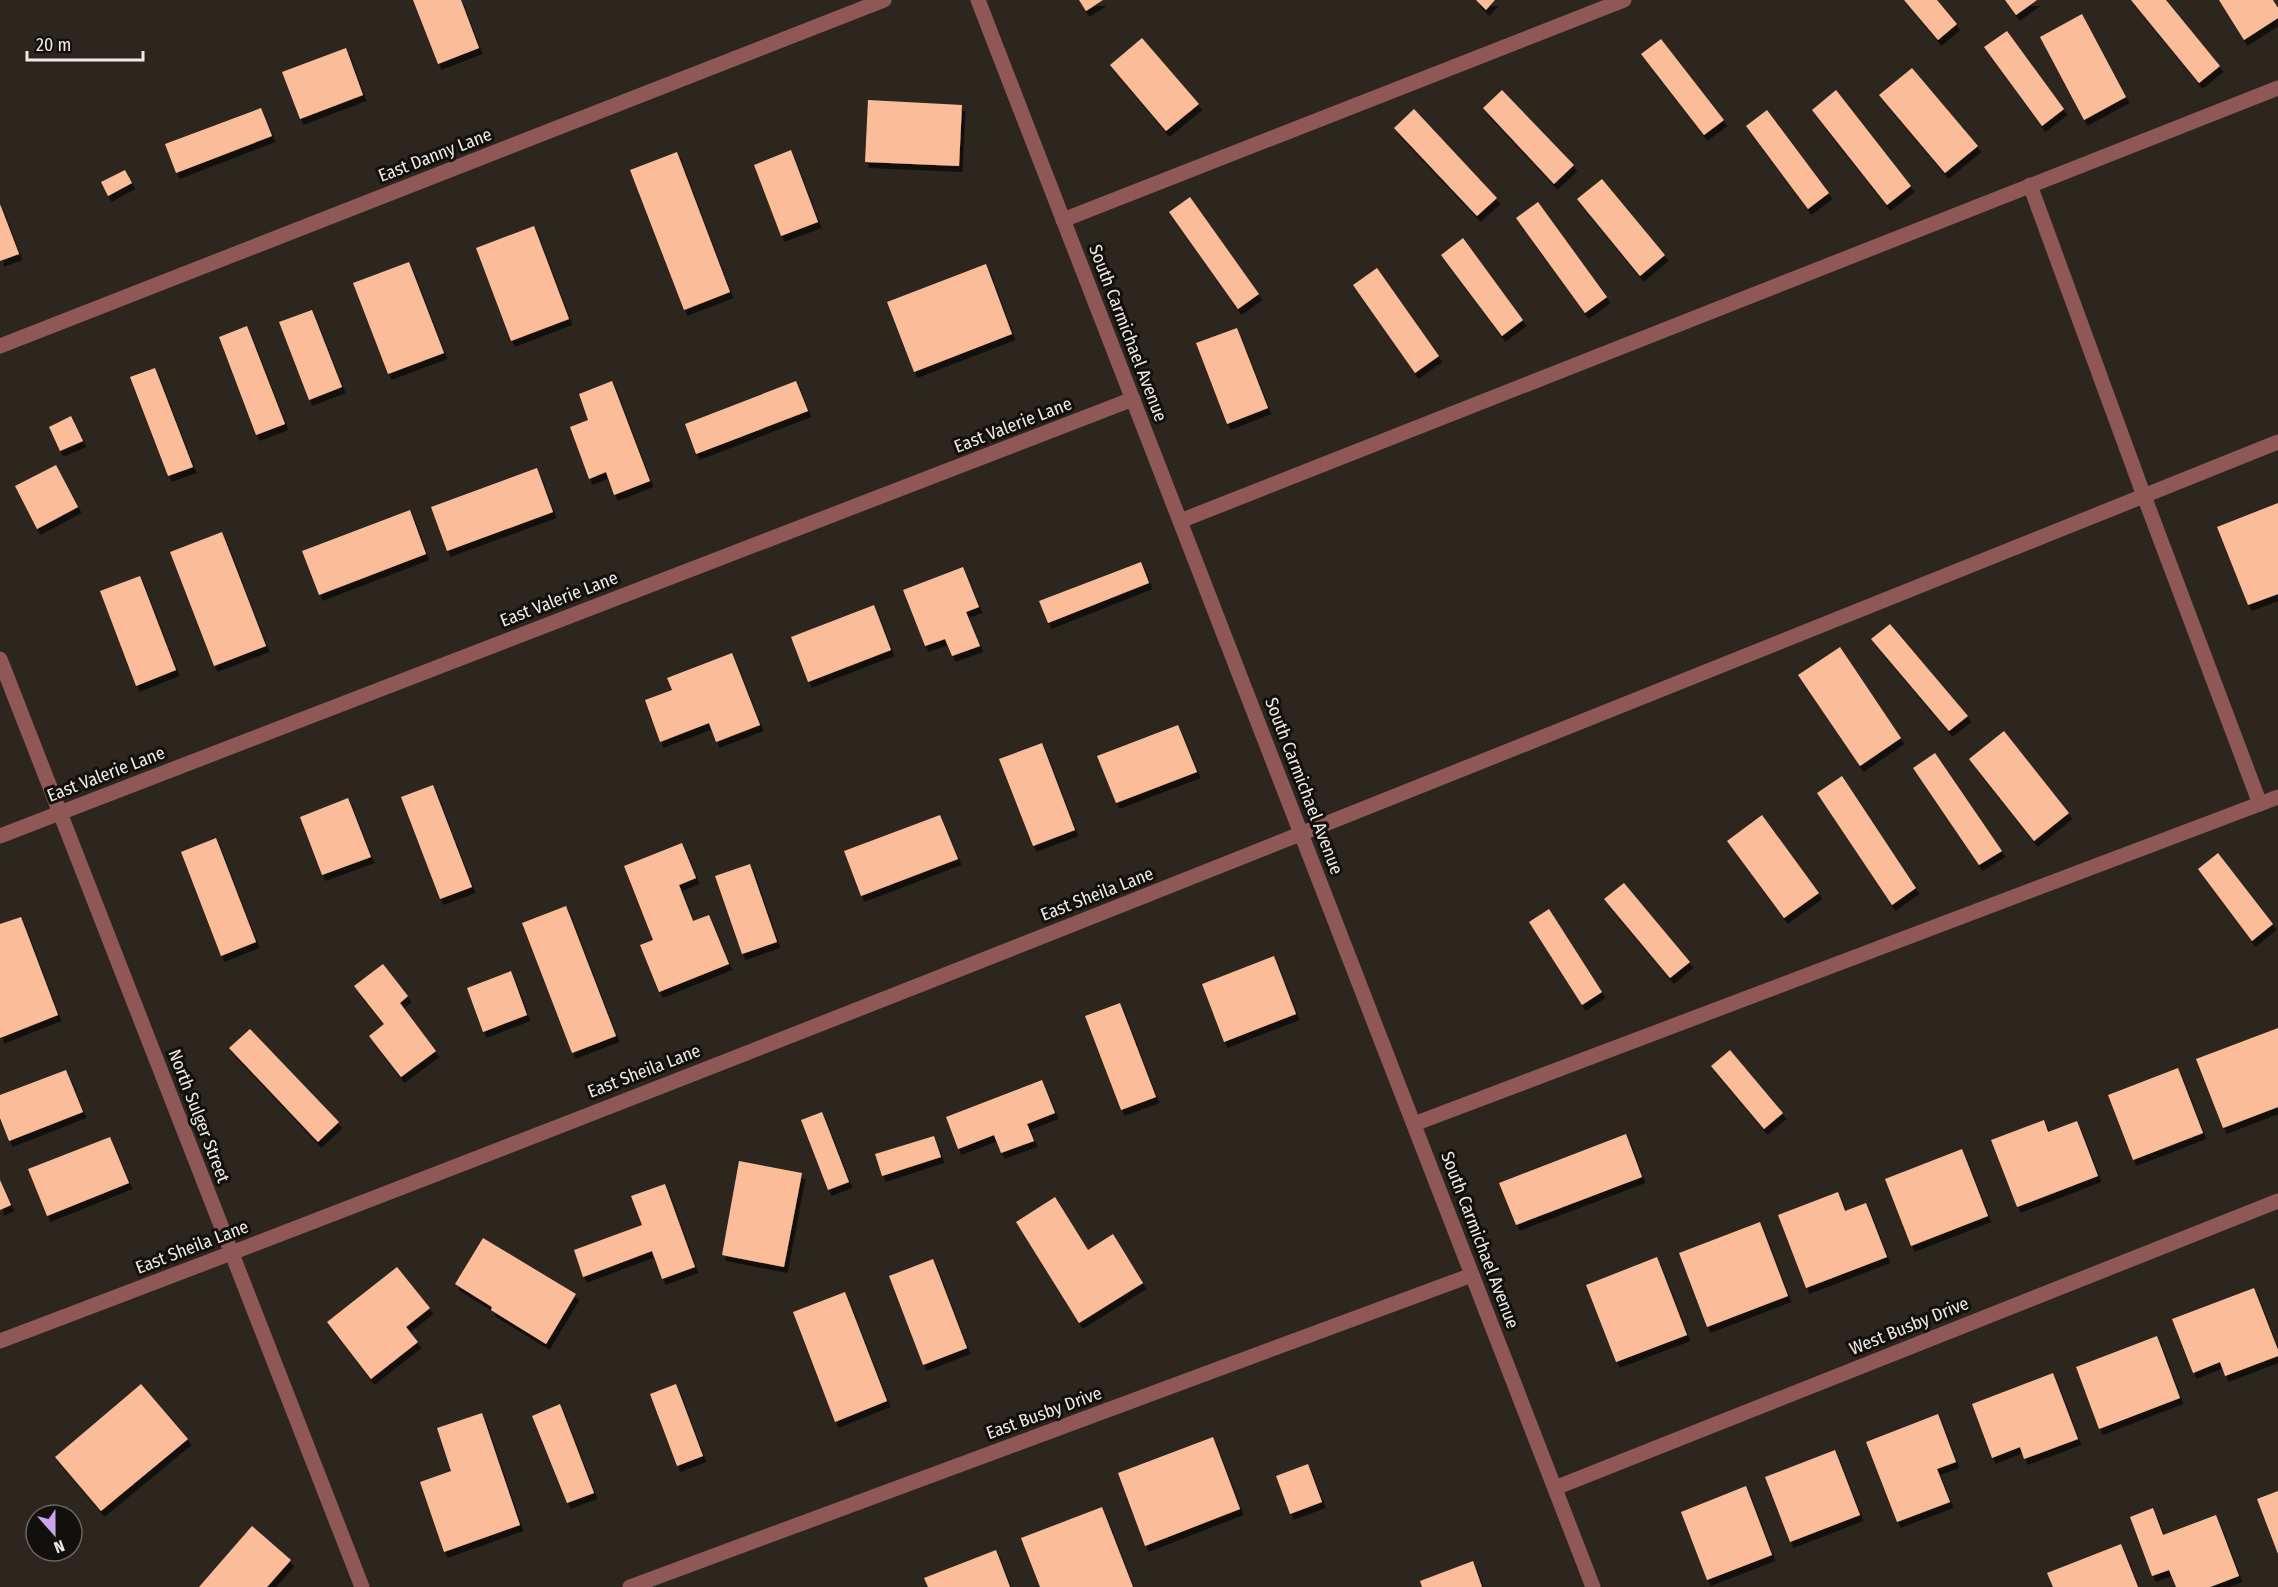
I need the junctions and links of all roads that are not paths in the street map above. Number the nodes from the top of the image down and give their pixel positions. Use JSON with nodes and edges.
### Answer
{"nodes":[{"id":1,"x":884,"y":0,"type":"edge"},
{"id":2,"x":978,"y":0,"type":"edge"},
{"id":3,"x":1624,"y":0,"type":"edge"},
{"id":4,"x":2278,"y":88,"type":"edge"},
{"id":5,"x":2030,"y":185,"type":"junction"},
{"id":6,"x":1063,"y":220,"type":"junction"},
{"id":7,"x":0,"y":346,"type":"edge"},
{"id":8,"x":1133,"y":399,"type":"junction"},
{"id":9,"x":2278,"y":442,"type":"edge"},
{"id":10,"x":2144,"y":496,"type":"junction"},
{"id":11,"x":1180,"y":521,"type":"junction"},
{"id":12,"x":0,"y":659,"type":"edge"},
{"id":13,"x":2278,"y":797,"type":"edge"},
{"id":14,"x":2260,"y":804,"type":"junction"},
{"id":15,"x":61,"y":813,"type":"junction"},
{"id":16,"x":1302,"y":835,"type":"junction"},
{"id":17,"x":0,"y":836,"type":"edge"},
{"id":18,"x":1414,"y":1124,"type":"junction"},
{"id":19,"x":2278,"y":1201,"type":"edge"},
{"id":20,"x":232,"y":1253,"type":"junction"},
{"id":21,"x":1472,"y":1275,"type":"junction"},
{"id":22,"x":0,"y":1341,"type":"edge"},
{"id":23,"x":1555,"y":1488,"type":"junction"},
{"id":24,"x":362,"y":1587,"type":"edge"},
{"id":25,"x":630,"y":1587,"type":"edge"},
{"id":26,"x":1593,"y":1587,"type":"edge"}],
"edges":[{"from":1,"to":7,"type":"street","name":"East Danny Lane"},
{"from":2,"to":6,"type":"street","name":"South Carmichael Avenue"},
{"from":3,"to":6,"type":"street"},
{"from":4,"to":5,"type":"street"},
{"from":5,"to":10,"type":"street"},
{"from":5,"to":11,"type":"street"},
{"from":6,"to":8,"type":"street","name":"South Carmichael Avenue"},
{"from":8,"to":11,"type":"street","name":"South Carmichael Avenue"},
{"from":8,"to":15,"type":"street","name":"East Valerie Lane"},
{"from":9,"to":10,"type":"street","name":"East Sheila Lane"},
{"from":10,"to":14,"type":"street"},
{"from":10,"to":16,"type":"street","name":"East Sheila Lane"},
{"from":11,"to":16,"type":"street","name":"South Carmichael Avenue"},
{"from":12,"to":15,"type":"street","name":"North Sulger Street"},
{"from":13,"to":14,"type":"street"},
{"from":14,"to":18,"type":"street"},
{"from":15,"to":17,"type":"street","name":"East Valerie Lane"},
{"from":15,"to":20,"type":"street","name":"North Sulger Street"},
{"from":16,"to":18,"type":"street","name":"South Carmichael Avenue"},
{"from":16,"to":20,"type":"street","name":"East Sheila Lane"},
{"from":18,"to":21,"type":"street","name":"South Carmichael Avenue"},
{"from":19,"to":23,"type":"street","name":"West Busby Drive"},
{"from":20,"to":22,"type":"street","name":"East Sheila Lane"},
{"from":20,"to":24,"type":"street","name":"North Sulger Street"},
{"from":21,"to":23,"type":"street","name":"South Carmichael Avenue"},
{"from":21,"to":25,"type":"street","name":"East Busby Drive"},
{"from":23,"to":26,"type":"street","name":"South Carmichael Avenue"}]}
